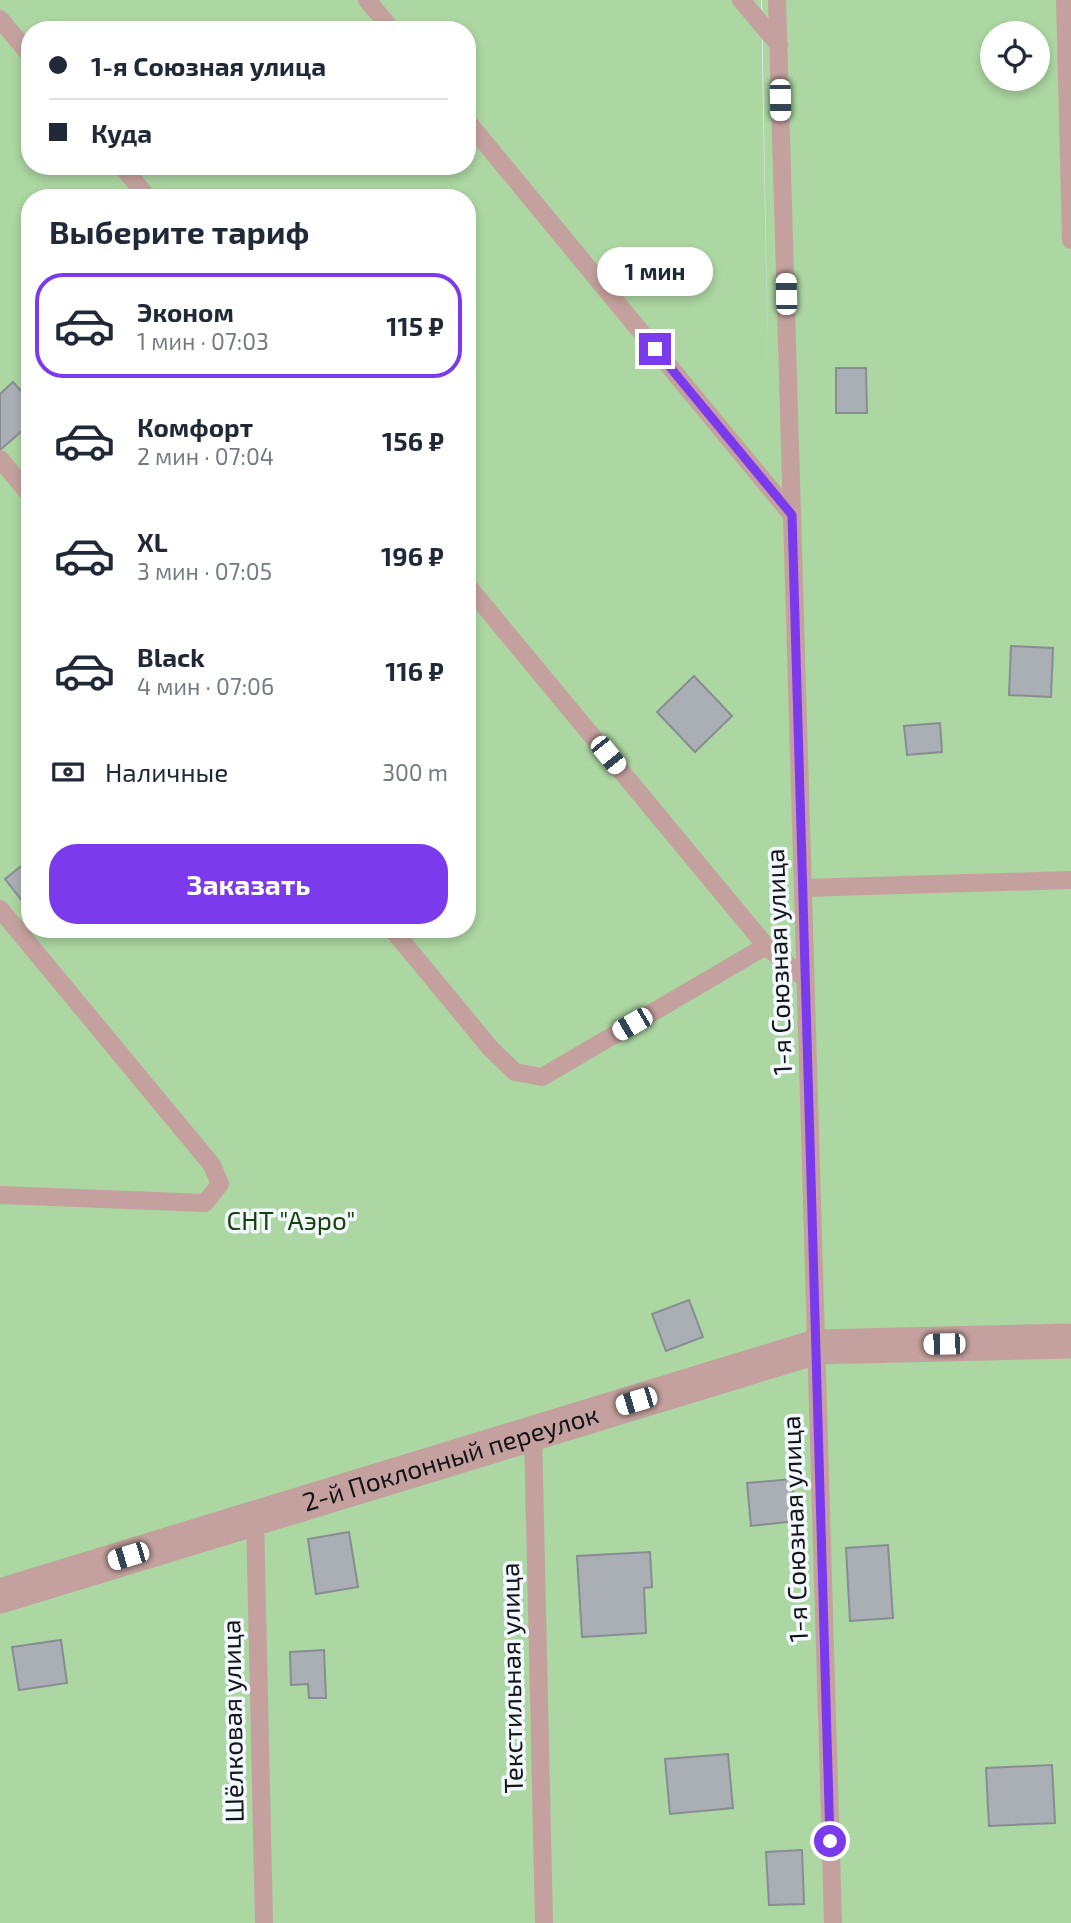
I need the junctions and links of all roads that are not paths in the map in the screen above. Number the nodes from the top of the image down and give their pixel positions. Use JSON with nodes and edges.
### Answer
{"nodes":[{"id":1,"x":367,"y":0,"type":"edge"},
{"id":2,"x":741,"y":0,"type":"edge"},
{"id":3,"x":777,"y":0,"type":"edge"},
{"id":4,"x":1065,"y":0,"type":"edge"},
{"id":5,"x":0,"y":19,"type":"edge"},
{"id":6,"x":384,"y":21,"type":"edge"},
{"id":7,"x":21,"y":44,"type":"edge"},
{"id":8,"x":779,"y":45,"type":"junction"},
{"id":9,"x":476,"y":132,"type":"edge"},
{"id":10,"x":129,"y":175,"type":"edge"},
{"id":11,"x":141,"y":189,"type":"edge"},
{"id":12,"x":1071,"y":240,"type":"edge"},
{"id":13,"x":0,"y":459,"type":"edge"},
{"id":14,"x":21,"y":484,"type":"edge"},
{"id":15,"x":792,"y":515,"type":"junction"},
{"id":16,"x":476,"y":595,"type":"edge"},
{"id":17,"x":1071,"y":880,"type":"edge"},
{"id":18,"x":803,"y":888,"type":"junction"},
{"id":19,"x":0,"y":909,"type":"edge"},
{"id":20,"x":21,"y":934,"type":"edge"},
{"id":21,"x":24,"y":938,"type":"edge"},
{"id":22,"x":399,"y":938,"type":"edge"},
{"id":23,"x":766,"y":946,"type":"junction"},
{"id":24,"x":806,"y":979,"type":"junction"},
{"id":25,"x":0,"y":1195,"type":"edge"},
{"id":26,"x":1071,"y":1341,"type":"edge"},
{"id":27,"x":816,"y":1347,"type":"junction"},
{"id":28,"x":533,"y":1432,"type":"junction"},
{"id":29,"x":255,"y":1517,"type":"junction"},
{"id":30,"x":0,"y":1595,"type":"edge"},
{"id":31,"x":264,"y":1923,"type":"edge"},
{"id":32,"x":544,"y":1923,"type":"edge"},
{"id":33,"x":833,"y":1923,"type":"edge"}],
"edges":[{"from":1,"to":6,"type":"lane"},
{"from":2,"to":8,"type":"lane"},
{"from":3,"to":8,"type":"lane","name":"1-я Союзная улица"},
{"from":4,"to":12,"type":"lane"},
{"from":5,"to":7,"type":"lane"},
{"from":8,"to":15,"type":"lane","name":"1-я Союзная улица"},
{"from":9,"to":15,"type":"lane"},
{"from":10,"to":11,"type":"lane"},
{"from":13,"to":14,"type":"lane"},
{"from":15,"to":18,"type":"lane","name":"1-я Союзная улица"},
{"from":16,"to":23,"type":"lane"},
{"from":17,"to":18,"type":"lane"},
{"from":18,"to":24,"type":"lane","name":"1-я Союзная улица"},
{"from":19,"to":20,"type":"lane"},
{"from":21,"to":25,"type":"lane"},
{"from":22,"to":23,"type":"lane"},
{"from":23,"to":24,"type":"lane"},
{"from":24,"to":27,"type":"lane","name":"1-я Союзная улица"},
{"from":26,"to":27,"type":"street","name":"2-й Поклонный переулок"},
{"from":27,"to":28,"type":"street","name":"2-й Поклонный переулок"},
{"from":27,"to":33,"type":"lane","name":"1-я Союзная улица"},
{"from":28,"to":29,"type":"street","name":"2-й Поклонный переулок"},
{"from":28,"to":32,"type":"lane","name":"Текстильная улица"},
{"from":29,"to":30,"type":"street","name":"2-й Поклонный переулок"},
{"from":29,"to":31,"type":"lane","name":"Шёлковая улица"}]}
